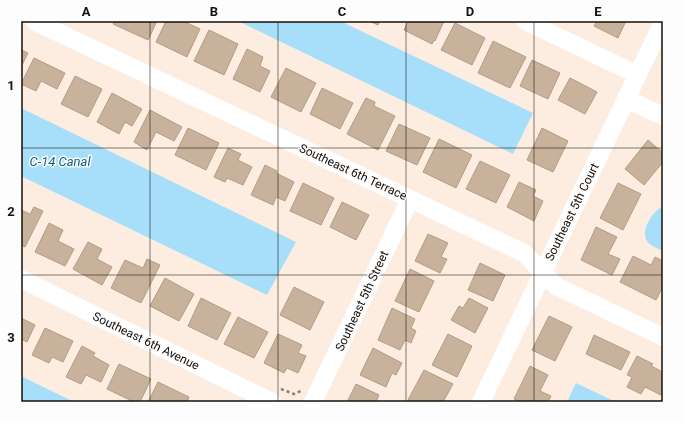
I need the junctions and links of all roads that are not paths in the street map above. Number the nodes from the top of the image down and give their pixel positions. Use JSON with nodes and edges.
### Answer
{"nodes":[{"id":1,"x":34,"y":21,"type":"edge"},
{"id":2,"x":526,"y":21,"type":"edge"},
{"id":3,"x":663,"y":22,"type":"edge"},
{"id":4,"x":638,"y":75,"type":"junction"},
{"id":5,"x":626,"y":99,"type":"junction"},
{"id":6,"x":663,"y":116,"type":"edge"},
{"id":7,"x":410,"y":199,"type":"junction"},
{"id":8,"x":543,"y":272,"type":"junction"},
{"id":9,"x":21,"y":279,"type":"edge"},
{"id":10,"x":663,"y":337,"type":"edge"},
{"id":11,"x":275,"y":395,"type":"edge"},
{"id":12,"x":309,"y":396,"type":"edge"},
{"id":13,"x":481,"y":402,"type":"edge"}],
"edges":[{"from":1,"to":7,"type":"street","name":"Southeast 6th Terrace"},
{"from":2,"to":4,"type":"street"},
{"from":3,"to":4,"type":"street","name":"Southeast 5th Court"},
{"from":4,"to":5,"type":"street","name":"Southeast 5th Court"},
{"from":5,"to":6,"type":"street"},
{"from":5,"to":8,"type":"street","name":"Southeast 5th Court"},
{"from":7,"to":8,"type":"street","name":"Southeast 6th Terrace"},
{"from":7,"to":12,"type":"street","name":"Southeast 5th Street"},
{"from":8,"to":10,"type":"street","name":"Southeast 6th Terrace"},
{"from":8,"to":13,"type":"street","name":"Southeast 5th Court"},
{"from":9,"to":11,"type":"street","name":"Southeast 6th Avenue"}]}
